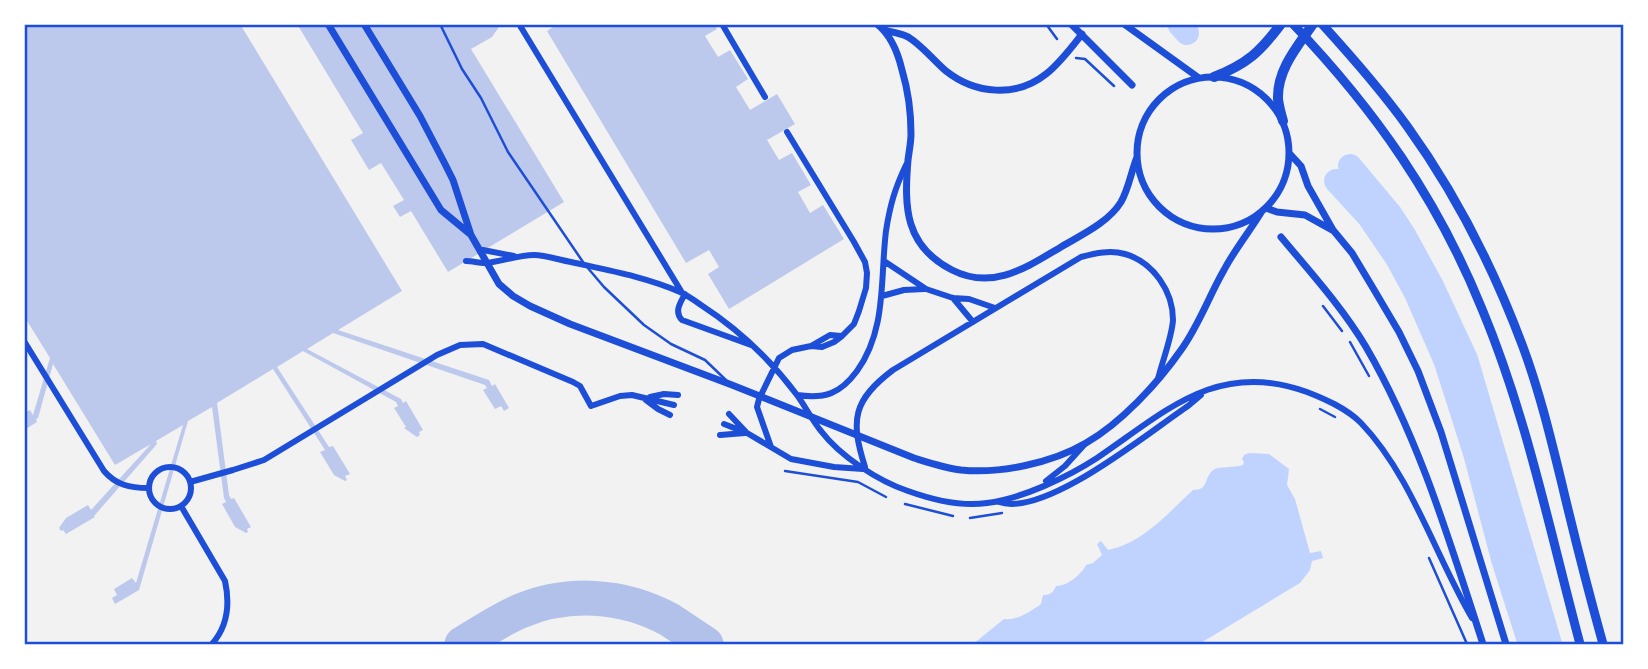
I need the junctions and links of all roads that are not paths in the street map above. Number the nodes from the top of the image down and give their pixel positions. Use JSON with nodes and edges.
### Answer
{"nodes":[{"id":1,"x":328,"y":24,"type":"edge"},
{"id":2,"x":364,"y":24,"type":"edge"},
{"id":3,"x":440,"y":24,"type":"edge"},
{"id":4,"x":519,"y":24,"type":"edge"},
{"id":5,"x":722,"y":24,"type":"edge"},
{"id":6,"x":877,"y":24,"type":"edge"},
{"id":7,"x":1071,"y":24,"type":"edge"},
{"id":8,"x":1124,"y":24,"type":"edge"},
{"id":9,"x":1281,"y":24,"type":"edge"},
{"id":10,"x":1293,"y":24,"type":"edge"},
{"id":11,"x":1313,"y":24,"type":"edge"},
{"id":12,"x":1322,"y":24,"type":"edge"},
{"id":13,"x":884,"y":30,"type":"junction"},
{"id":14,"x":1082,"y":34,"type":"junction"},
{"id":15,"x":1214,"y":77,"type":"junction"},
{"id":16,"x":1199,"y":78,"type":"junction"},
{"id":17,"x":1132,"y":85,"type":"dead end"},
{"id":18,"x":765,"y":97,"type":"dead end"},
{"id":19,"x":1283,"y":121,"type":"junction"},
{"id":20,"x":787,"y":132,"type":"dead end"},
{"id":21,"x":1290,"y":154,"type":"junction"},
{"id":22,"x":1137,"y":157,"type":"junction"},
{"id":23,"x":908,"y":161,"type":"junction"},
{"id":24,"x":1264,"y":210,"type":"junction"},
{"id":25,"x":1332,"y":230,"type":"junction"},
{"id":26,"x":471,"y":235,"type":"junction"},
{"id":27,"x":1281,"y":237,"type":"dead end"},
{"id":28,"x":482,"y":251,"type":"junction"},
{"id":29,"x":516,"y":257,"type":"junction"},
{"id":30,"x":466,"y":261,"type":"dead end"},
{"id":31,"x":884,"y":261,"type":"junction"},
{"id":32,"x":926,"y":289,"type":"junction"},
{"id":33,"x":683,"y":293,"type":"junction"},
{"id":34,"x":882,"y":296,"type":"junction"},
{"id":35,"x":953,"y":298,"type":"junction"},
{"id":36,"x":995,"y":308,"type":"junction"},
{"id":37,"x":973,"y":322,"type":"junction"},
{"id":38,"x":24,"y":341,"type":"edge"},
{"id":39,"x":755,"y":347,"type":"junction"},
{"id":40,"x":774,"y":367,"type":"junction"},
{"id":41,"x":1157,"y":380,"type":"junction"},
{"id":42,"x":732,"y":386,"type":"junction"},
{"id":43,"x":1208,"y":388,"type":"junction"},
{"id":44,"x":678,"y":395,"type":"dead end"},
{"id":45,"x":797,"y":395,"type":"junction"},
{"id":46,"x":645,"y":398,"type":"junction"},
{"id":47,"x":674,"y":405,"type":"dead end"},
{"id":48,"x":729,"y":414,"type":"dead end"},
{"id":49,"x":670,"y":415,"type":"dead end"},
{"id":50,"x":724,"y":424,"type":"dead end"},
{"id":51,"x":747,"y":433,"type":"junction"},
{"id":52,"x":720,"y":435,"type":"dead end"},
{"id":53,"x":1085,"y":443,"type":"junction"},
{"id":54,"x":771,"y":447,"type":"junction"},
{"id":55,"x":865,"y":469,"type":"junction"},
{"id":56,"x":190,"y":482,"type":"junction"},
{"id":57,"x":1039,"y":487,"type":"junction"},
{"id":58,"x":148,"y":488,"type":"junction"},
{"id":59,"x":997,"y":501,"type":"junction"},
{"id":60,"x":181,"y":506,"type":"junction"},
{"id":61,"x":1477,"y":626,"type":"junction"},
{"id":62,"x":212,"y":645,"type":"edge"},
{"id":63,"x":1483,"y":645,"type":"edge"},
{"id":64,"x":1506,"y":645,"type":"edge"},
{"id":65,"x":1580,"y":645,"type":"edge"},
{"id":66,"x":1603,"y":645,"type":"edge"}],
"edges":[{"from":1,"to":26,"type":"street"},
{"from":2,"to":26,"type":"street"},
{"from":3,"to":42,"type":"lane"},
{"from":4,"to":33,"type":"street"},
{"from":5,"to":18,"type":"street"},
{"from":6,"to":13,"type":"street"},
{"from":7,"to":14,"type":"street"},
{"from":8,"to":16,"type":"street"},
{"from":9,"to":15,"type":"highway"},
{"from":10,"to":65,"type":"main road"},
{"from":11,"to":19,"type":"highway"},
{"from":12,"to":66,"type":"main road"},
{"from":13,"to":14,"type":"street"},
{"from":13,"to":23,"type":"street"},
{"from":14,"to":17,"type":"street"},
{"from":15,"to":16,"type":"street"},
{"from":15,"to":19,"type":"street"},
{"from":16,"to":22,"type":"street"},
{"from":19,"to":21,"type":"street"},
{"from":20,"to":40,"type":"street"},
{"from":21,"to":24,"type":"street"},
{"from":21,"to":25,"type":"street"},
{"from":22,"to":23,"type":"street"},
{"from":22,"to":24,"type":"street"},
{"from":23,"to":31,"type":"street"},
{"from":24,"to":25,"type":"street"},
{"from":24,"to":41,"type":"street"},
{"from":25,"to":64,"type":"street"},
{"from":26,"to":28,"type":"street"},
{"from":27,"to":61,"type":"street"},
{"from":28,"to":29,"type":"street"},
{"from":28,"to":42,"type":"street"},
{"from":29,"to":30,"type":"street"},
{"from":29,"to":33,"type":"street"},
{"from":31,"to":32,"type":"street"},
{"from":31,"to":34,"type":"street"},
{"from":32,"to":34,"type":"street"},
{"from":32,"to":35,"type":"street"},
{"from":33,"to":39,"type":"street"},
{"from":33,"to":39,"type":"street"},
{"from":34,"to":45,"type":"street"},
{"from":35,"to":36,"type":"street"},
{"from":35,"to":37,"type":"street"},
{"from":36,"to":37,"type":"street"},
{"from":36,"to":41,"type":"street"},
{"from":37,"to":55,"type":"street"},
{"from":38,"to":58,"type":"street"},
{"from":39,"to":40,"type":"street"},
{"from":40,"to":45,"type":"street"},
{"from":40,"to":54,"type":"street"},
{"from":41,"to":53,"type":"street"},
{"from":42,"to":53,"type":"street"},
{"from":43,"to":57,"type":"street"},
{"from":43,"to":59,"type":"street"},
{"from":43,"to":61,"type":"street"},
{"from":44,"to":46,"type":"street"},
{"from":45,"to":55,"type":"street"},
{"from":46,"to":47,"type":"street"},
{"from":46,"to":49,"type":"street"},
{"from":46,"to":56,"type":"street"},
{"from":48,"to":51,"type":"street"},
{"from":50,"to":51,"type":"street"},
{"from":51,"to":52,"type":"street"},
{"from":51,"to":54,"type":"street"},
{"from":53,"to":57,"type":"street"},
{"from":54,"to":55,"type":"street"},
{"from":55,"to":59,"type":"street"},
{"from":56,"to":58,"type":"street"},
{"from":56,"to":60,"type":"street"},
{"from":57,"to":59,"type":"street"},
{"from":58,"to":60,"type":"street"},
{"from":60,"to":62,"type":"street"},
{"from":61,"to":63,"type":"street"}]}
